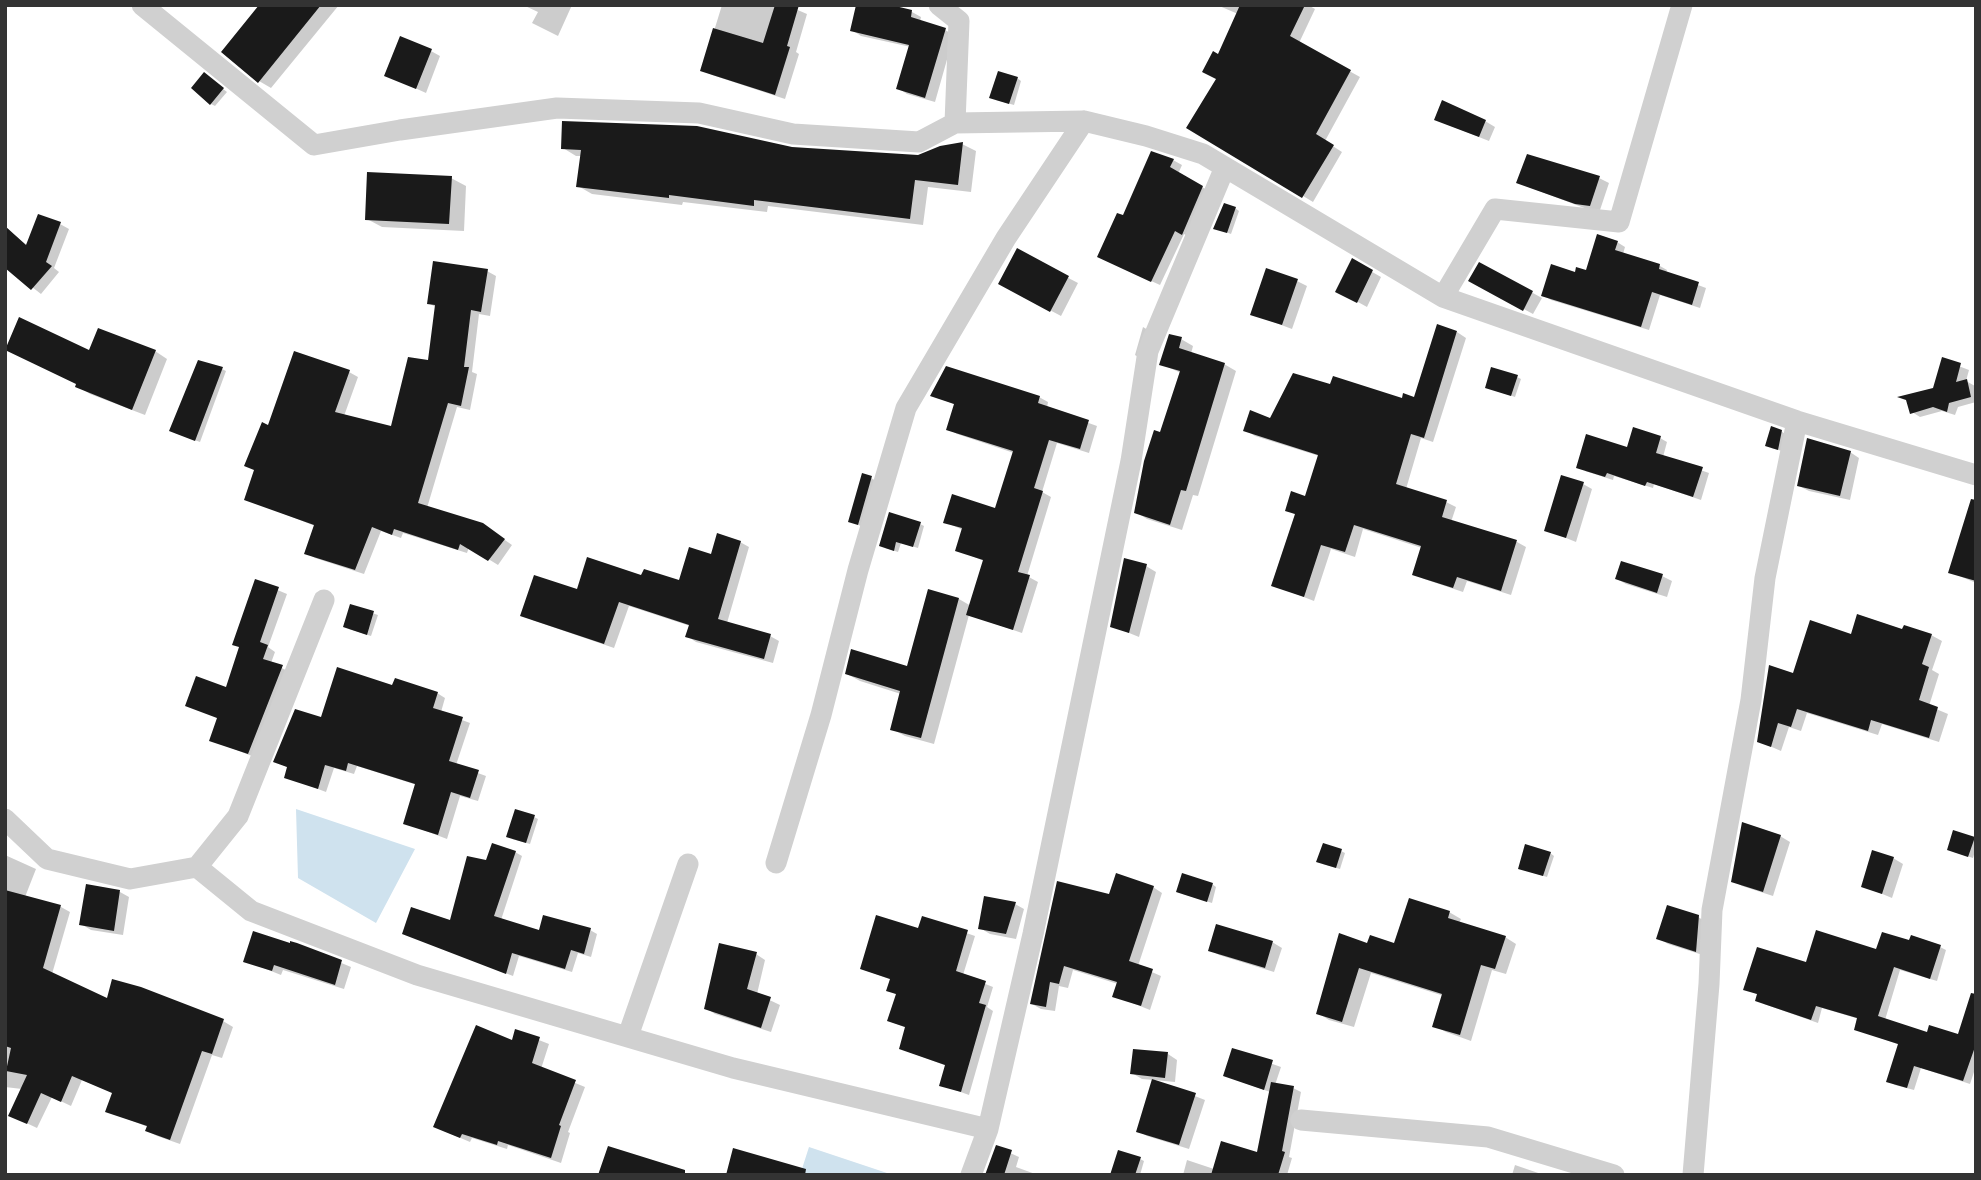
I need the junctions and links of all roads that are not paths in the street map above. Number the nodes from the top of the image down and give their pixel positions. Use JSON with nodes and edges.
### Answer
{"nodes":[{"id":1,"x":142,"y":5,"type":"edge"},
{"id":2,"x":939,"y":5,"type":"edge"},
{"id":3,"x":1682,"y":5,"type":"edge"},
{"id":4,"x":1084,"y":121,"type":"junction"},
{"id":5,"x":954,"y":123,"type":"junction"},
{"id":6,"x":1225,"y":167,"type":"junction"},
{"id":7,"x":1443,"y":297,"type":"junction"},
{"id":8,"x":1797,"y":421,"type":"junction"},
{"id":9,"x":1976,"y":475,"type":"edge"},
{"id":10,"x":324,"y":600,"type":"dead end"},
{"id":11,"x":5,"y":819,"type":"edge"},
{"id":12,"x":776,"y":863,"type":"dead end"},
{"id":13,"x":688,"y":864,"type":"dead end"},
{"id":14,"x":197,"y":867,"type":"junction"},
{"id":15,"x":628,"y":1036,"type":"junction"},
{"id":16,"x":1301,"y":1120,"type":"dead end"},
{"id":17,"x":988,"y":1129,"type":"junction"},
{"id":18,"x":971,"y":1175,"type":"edge"},
{"id":19,"x":1614,"y":1175,"type":"edge"},
{"id":20,"x":1693,"y":1175,"type":"edge"}],
"edges":[{"from":1,"to":5,"type":"street"},
{"from":2,"to":5,"type":"street"},
{"from":3,"to":7,"type":"street"},
{"from":4,"to":5,"type":"street"},
{"from":4,"to":6,"type":"street"},
{"from":4,"to":12,"type":"street"},
{"from":6,"to":7,"type":"street"},
{"from":6,"to":17,"type":"street"},
{"from":7,"to":8,"type":"street"},
{"from":8,"to":9,"type":"street"},
{"from":8,"to":20,"type":"street"},
{"from":10,"to":14,"type":"street"},
{"from":11,"to":14,"type":"street"},
{"from":13,"to":15,"type":"street"},
{"from":14,"to":15,"type":"street"},
{"from":15,"to":17,"type":"street"},
{"from":16,"to":19,"type":"street"},
{"from":17,"to":18,"type":"street"}]}
